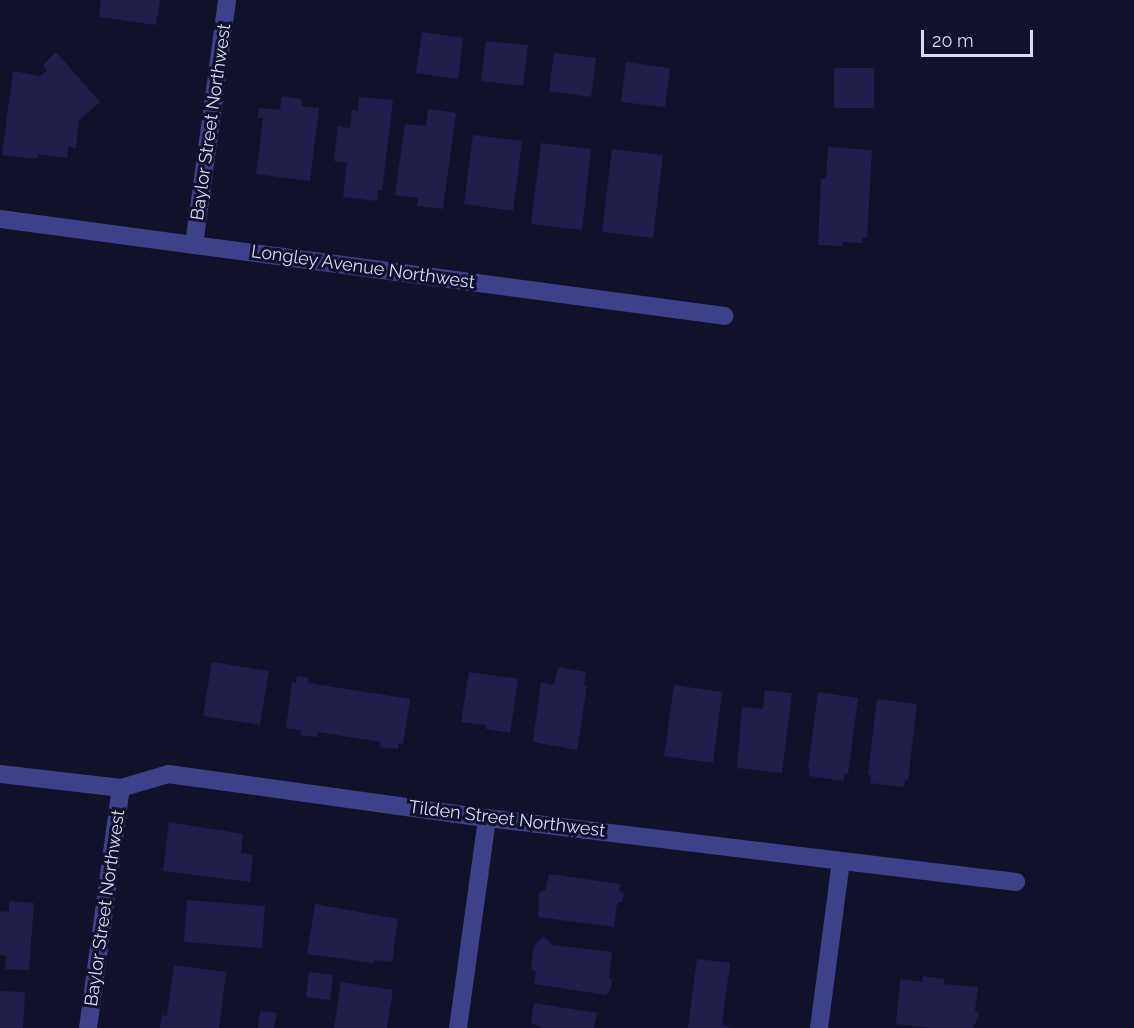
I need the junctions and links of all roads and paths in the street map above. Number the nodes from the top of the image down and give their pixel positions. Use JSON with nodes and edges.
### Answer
{"nodes":[{"id":1,"x":227,"y":0,"type":"edge"},
{"id":2,"x":0,"y":219,"type":"edge"},
{"id":3,"x":194,"y":245,"type":"junction"},
{"id":4,"x":725,"y":316,"type":"dead end"},
{"id":5,"x":0,"y":774,"type":"edge"},
{"id":6,"x":121,"y":788,"type":"junction"},
{"id":7,"x":487,"y":818,"type":"junction"},
{"id":8,"x":841,"y":861,"type":"junction"},
{"id":9,"x":1016,"y":882,"type":"dead end"},
{"id":10,"x":88,"y":1028,"type":"edge"},
{"id":11,"x":458,"y":1028,"type":"edge"},
{"id":12,"x":819,"y":1028,"type":"edge"}],
"edges":[{"from":1,"to":3,"type":"street","name":"Baylor Street Northwest"},
{"from":2,"to":3,"type":"street","name":"Longley Avenue Northwest"},
{"from":3,"to":4,"type":"street","name":"Longley Avenue Northwest"},
{"from":5,"to":6,"type":"street","name":"Tilden Street Northwest"},
{"from":6,"to":7,"type":"street","name":"Tilden Street Northwest"},
{"from":6,"to":10,"type":"street","name":"Baylor Street Northwest"},
{"from":7,"to":8,"type":"street","name":"Tilden Street Northwest"},
{"from":7,"to":11,"type":"street"},
{"from":8,"to":9,"type":"street","name":"Tilden Street Northwest"},
{"from":8,"to":12,"type":"street"}]}
